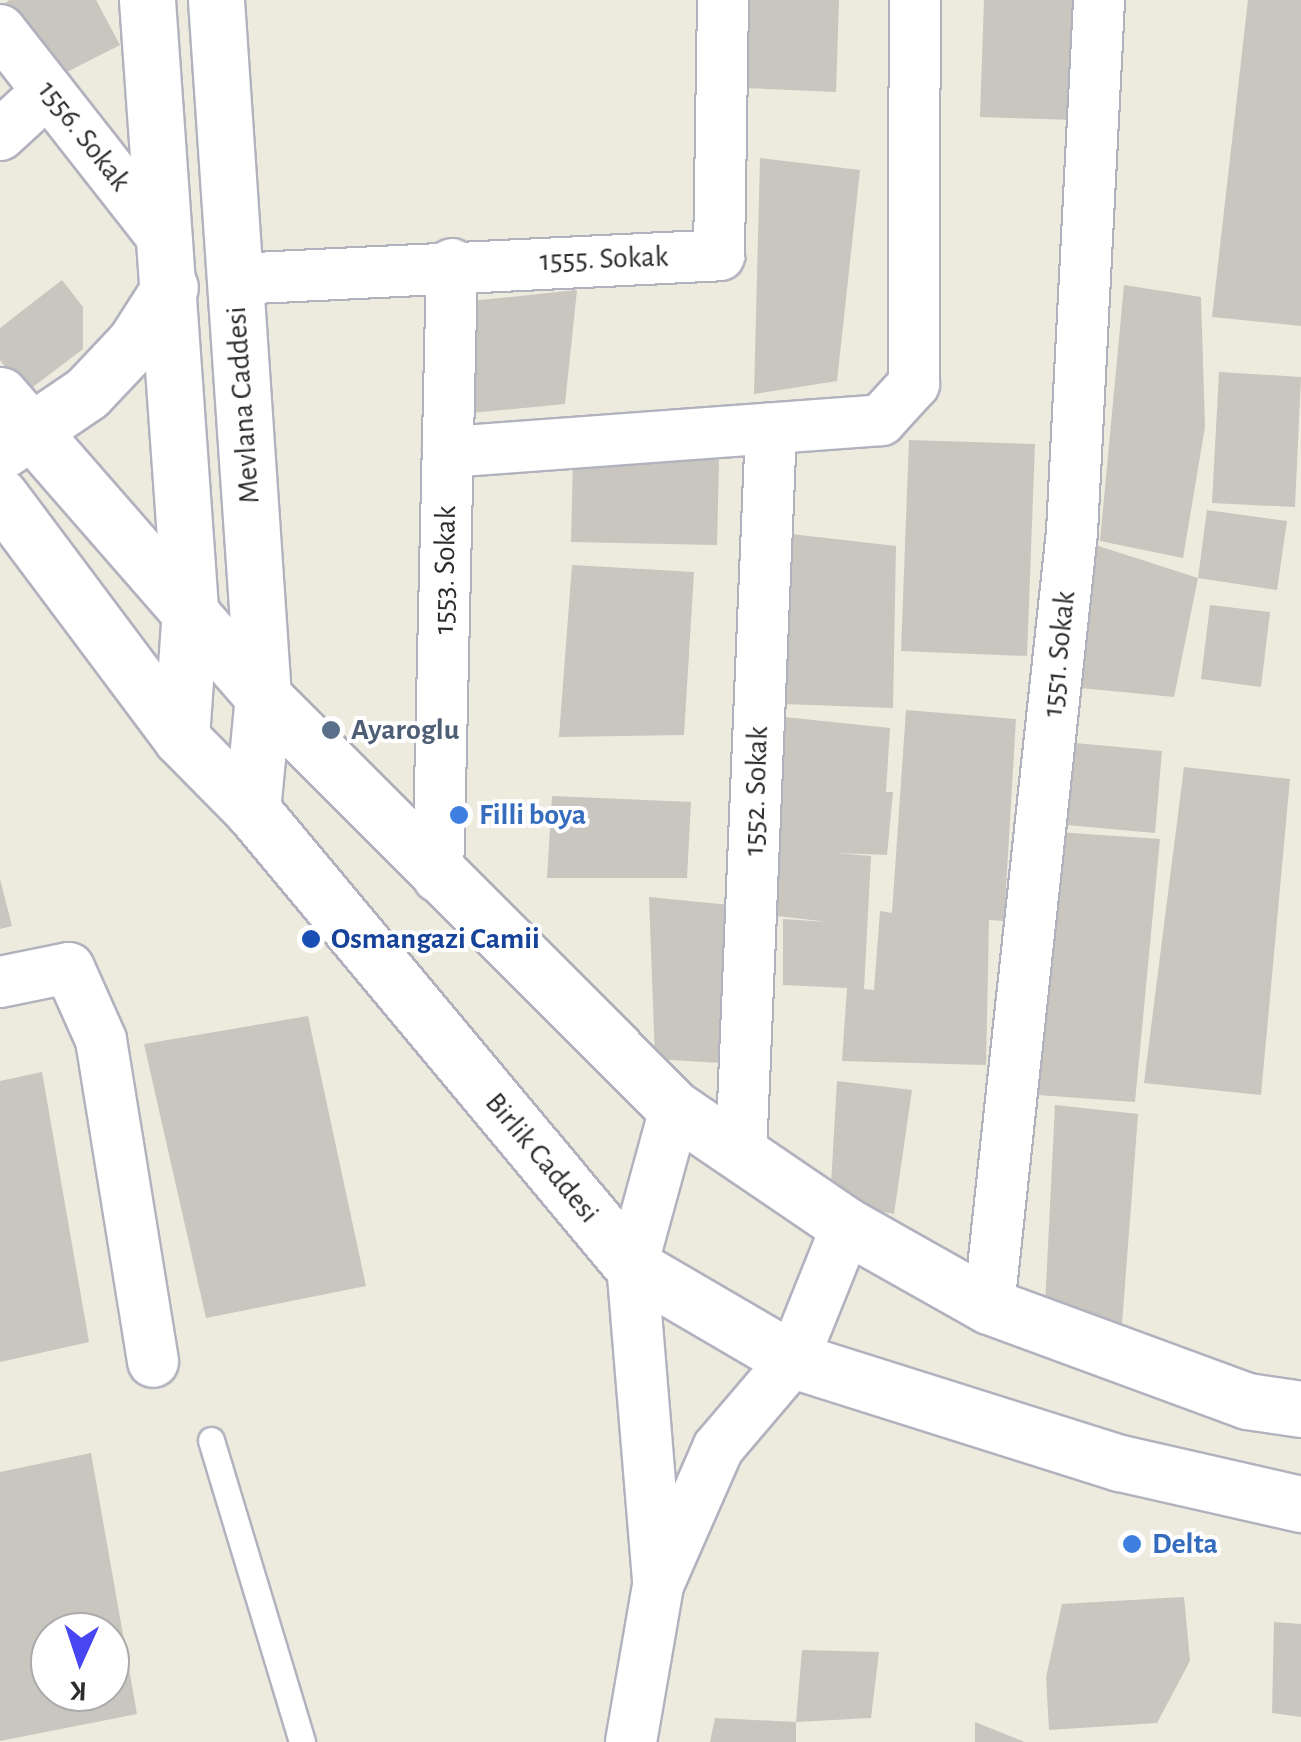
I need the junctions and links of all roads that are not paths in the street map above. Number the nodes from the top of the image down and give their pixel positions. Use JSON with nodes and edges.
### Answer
{"nodes":[{"id":1,"x":147,"y":0,"type":"edge"},
{"id":2,"x":216,"y":0,"type":"edge"},
{"id":3,"x":723,"y":0,"type":"edge"},
{"id":4,"x":915,"y":0,"type":"edge"},
{"id":5,"x":1099,"y":0,"type":"edge"},
{"id":6,"x":0,"y":30,"type":"edge"},
{"id":7,"x":48,"y":92,"type":"junction"},
{"id":8,"x":0,"y":135,"type":"edge"},
{"id":9,"x":452,"y":264,"type":"junction"},
{"id":10,"x":168,"y":265,"type":"junction"},
{"id":11,"x":235,"y":279,"type":"junction"},
{"id":12,"x":11,"y":426,"type":"edge"},
{"id":13,"x":772,"y":428,"type":"junction"},
{"id":14,"x":448,"y":452,"type":"junction"},
{"id":15,"x":0,"y":496,"type":"edge"},
{"id":16,"x":190,"y":609,"type":"junction"},
{"id":17,"x":263,"y":696,"type":"junction"},
{"id":18,"x":181,"y":738,"type":"junction"},
{"id":19,"x":252,"y":810,"type":"junction"},
{"id":20,"x":438,"y":877,"type":"junction"},
{"id":21,"x":0,"y":982,"type":"edge"},
{"id":22,"x":676,"y":1110,"type":"junction"},
{"id":23,"x":741,"y":1154,"type":"junction"},
{"id":24,"x":847,"y":1226,"type":"junction"},
{"id":25,"x":632,"y":1266,"type":"junction"},
{"id":26,"x":990,"y":1306,"type":"junction"},
{"id":27,"x":793,"y":1360,"type":"junction"},
{"id":28,"x":153,"y":1362,"type":"dead end"},
{"id":29,"x":1301,"y":1409,"type":"edge"},
{"id":30,"x":212,"y":1440,"type":"dead end"},
{"id":31,"x":1301,"y":1504,"type":"edge"},
{"id":32,"x":658,"y":1584,"type":"junction"},
{"id":33,"x":302,"y":1742,"type":"edge"},
{"id":34,"x":631,"y":1742,"type":"edge"}],
"edges":[{"from":1,"to":10,"type":"main road"},
{"from":2,"to":11,"type":"main road","name":"Mevlana Caddesi"},
{"from":3,"to":9,"type":"street","name":"1555. Sokak"},
{"from":4,"to":13,"type":"street"},
{"from":5,"to":26,"type":"street","name":"1551. Sokak"},
{"from":6,"to":7,"type":"street","name":"1556. Sokak"},
{"from":7,"to":8,"type":"street"},
{"from":7,"to":10,"type":"street","name":"1556. Sokak"},
{"from":9,"to":11,"type":"street","name":"1555. Sokak"},
{"from":9,"to":14,"type":"street","name":"1553. Sokak"},
{"from":10,"to":12,"type":"main road"},
{"from":10,"to":16,"type":"main road"},
{"from":11,"to":17,"type":"main road","name":"Mevlana Caddesi"},
{"from":12,"to":16,"type":"main road"},
{"from":13,"to":14,"type":"street"},
{"from":13,"to":23,"type":"street","name":"1552. Sokak"},
{"from":14,"to":20,"type":"street","name":"1553. Sokak"},
{"from":15,"to":18,"type":"main road","name":"Birlik Caddesi"},
{"from":16,"to":17,"type":"main road"},
{"from":16,"to":18,"type":"main road"},
{"from":17,"to":19,"type":"main road","name":"Mevlana Caddesi"},
{"from":17,"to":20,"type":"main road"},
{"from":18,"to":19,"type":"main road","name":"Birlik Caddesi"},
{"from":19,"to":25,"type":"main road","name":"Birlik Caddesi"},
{"from":20,"to":22,"type":"main road"},
{"from":21,"to":28,"type":"street"},
{"from":22,"to":23,"type":"main road"},
{"from":22,"to":25,"type":"street"},
{"from":23,"to":24,"type":"main road"},
{"from":24,"to":26,"type":"main road"},
{"from":24,"to":27,"type":"street"},
{"from":25,"to":27,"type":"main road","name":"Birlik Caddesi"},
{"from":25,"to":32,"type":"street"},
{"from":26,"to":29,"type":"main road"},
{"from":27,"to":31,"type":"main road","name":"Birlik Caddesi"},
{"from":27,"to":32,"type":"street"},
{"from":30,"to":33,"type":"lane"},
{"from":32,"to":34,"type":"street"}]}
